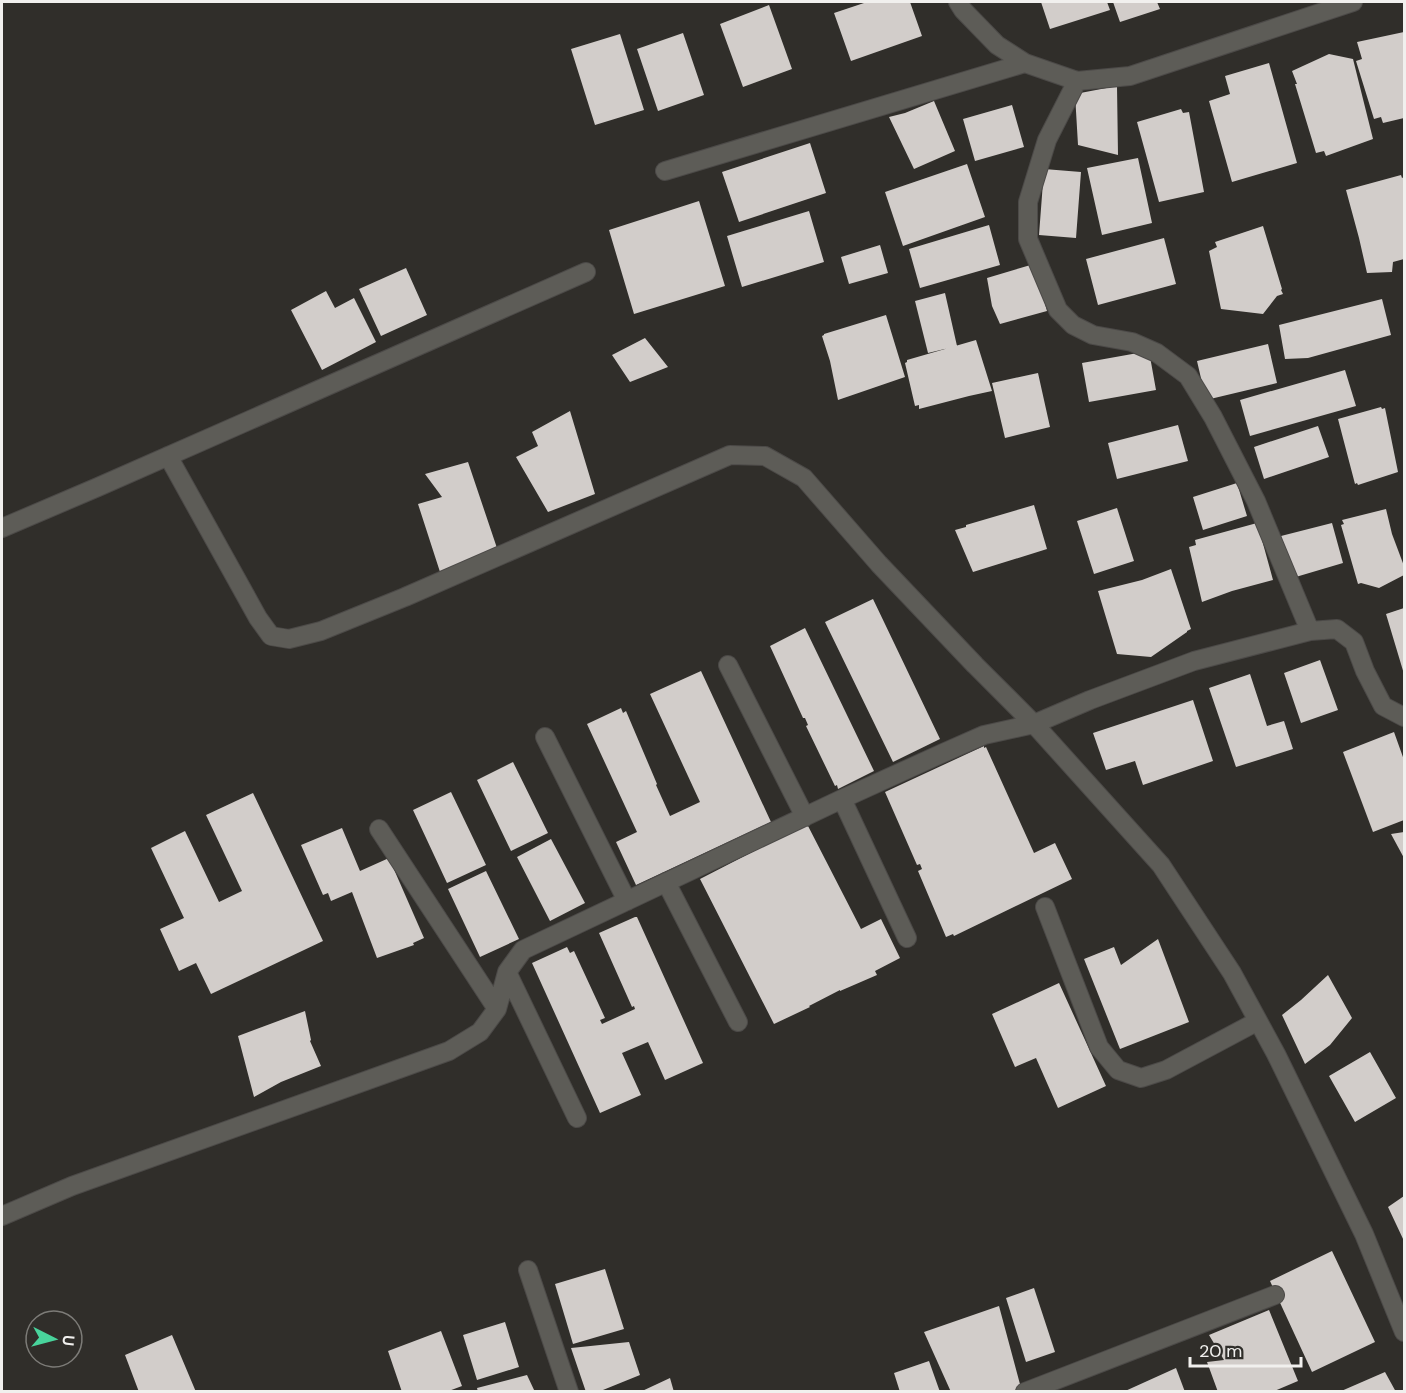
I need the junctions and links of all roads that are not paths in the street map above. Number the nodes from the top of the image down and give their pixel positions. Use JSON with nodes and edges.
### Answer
{"nodes":[{"id":1,"x":958,"y":2,"type":"edge"},
{"id":2,"x":1353,"y":2,"type":"edge"},
{"id":3,"x":1025,"y":63,"type":"junction"},
{"id":4,"x":1077,"y":81,"type":"junction"},
{"id":5,"x":665,"y":171,"type":"dead end"},
{"id":6,"x":586,"y":272,"type":"dead end"},
{"id":7,"x":168,"y":456,"type":"junction"},
{"id":8,"x":2,"y":528,"type":"edge"},
{"id":9,"x":1310,"y":631,"type":"junction"},
{"id":10,"x":728,"y":665,"type":"dead end"},
{"id":11,"x":1404,"y":717,"type":"edge"},
{"id":12,"x":1035,"y":724,"type":"junction"},
{"id":13,"x":545,"y":737,"type":"dead end"},
{"id":14,"x":842,"y":800,"type":"junction"},
{"id":15,"x":805,"y":817,"type":"junction"},
{"id":16,"x":379,"y":829,"type":"dead end"},
{"id":17,"x":666,"y":882,"type":"junction"},
{"id":18,"x":627,"y":901,"type":"junction"},
{"id":19,"x":1045,"y":907,"type":"dead end"},
{"id":20,"x":907,"y":938,"type":"dead end"},
{"id":21,"x":507,"y":972,"type":"junction"},
{"id":22,"x":497,"y":1009,"type":"junction"},
{"id":23,"x":1258,"y":1021,"type":"junction"},
{"id":24,"x":738,"y":1022,"type":"dead end"},
{"id":25,"x":577,"y":1118,"type":"dead end"},
{"id":26,"x":2,"y":1216,"type":"edge"},
{"id":27,"x":528,"y":1270,"type":"dead end"},
{"id":28,"x":1275,"y":1295,"type":"dead end"},
{"id":29,"x":1404,"y":1332,"type":"edge"},
{"id":30,"x":569,"y":1392,"type":"edge"},
{"id":31,"x":1025,"y":1392,"type":"edge"}],
"edges":[{"from":1,"to":3,"type":"street"},
{"from":2,"to":4,"type":"street"},
{"from":3,"to":4,"type":"street"},
{"from":3,"to":5,"type":"street"},
{"from":4,"to":9,"type":"street"},
{"from":6,"to":7,"type":"street"},
{"from":7,"to":8,"type":"street"},
{"from":7,"to":12,"type":"street"},
{"from":9,"to":11,"type":"street"},
{"from":9,"to":12,"type":"street"},
{"from":10,"to":15,"type":"street"},
{"from":12,"to":14,"type":"street"},
{"from":12,"to":23,"type":"street"},
{"from":13,"to":18,"type":"street"},
{"from":14,"to":15,"type":"street"},
{"from":14,"to":20,"type":"street"},
{"from":15,"to":17,"type":"street"},
{"from":16,"to":22,"type":"street"},
{"from":17,"to":18,"type":"street"},
{"from":17,"to":24,"type":"street"},
{"from":18,"to":21,"type":"street"},
{"from":19,"to":23,"type":"street"},
{"from":21,"to":22,"type":"street"},
{"from":21,"to":25,"type":"street"},
{"from":22,"to":26,"type":"street"},
{"from":23,"to":29,"type":"street"},
{"from":27,"to":30,"type":"street"},
{"from":28,"to":31,"type":"street"}]}
